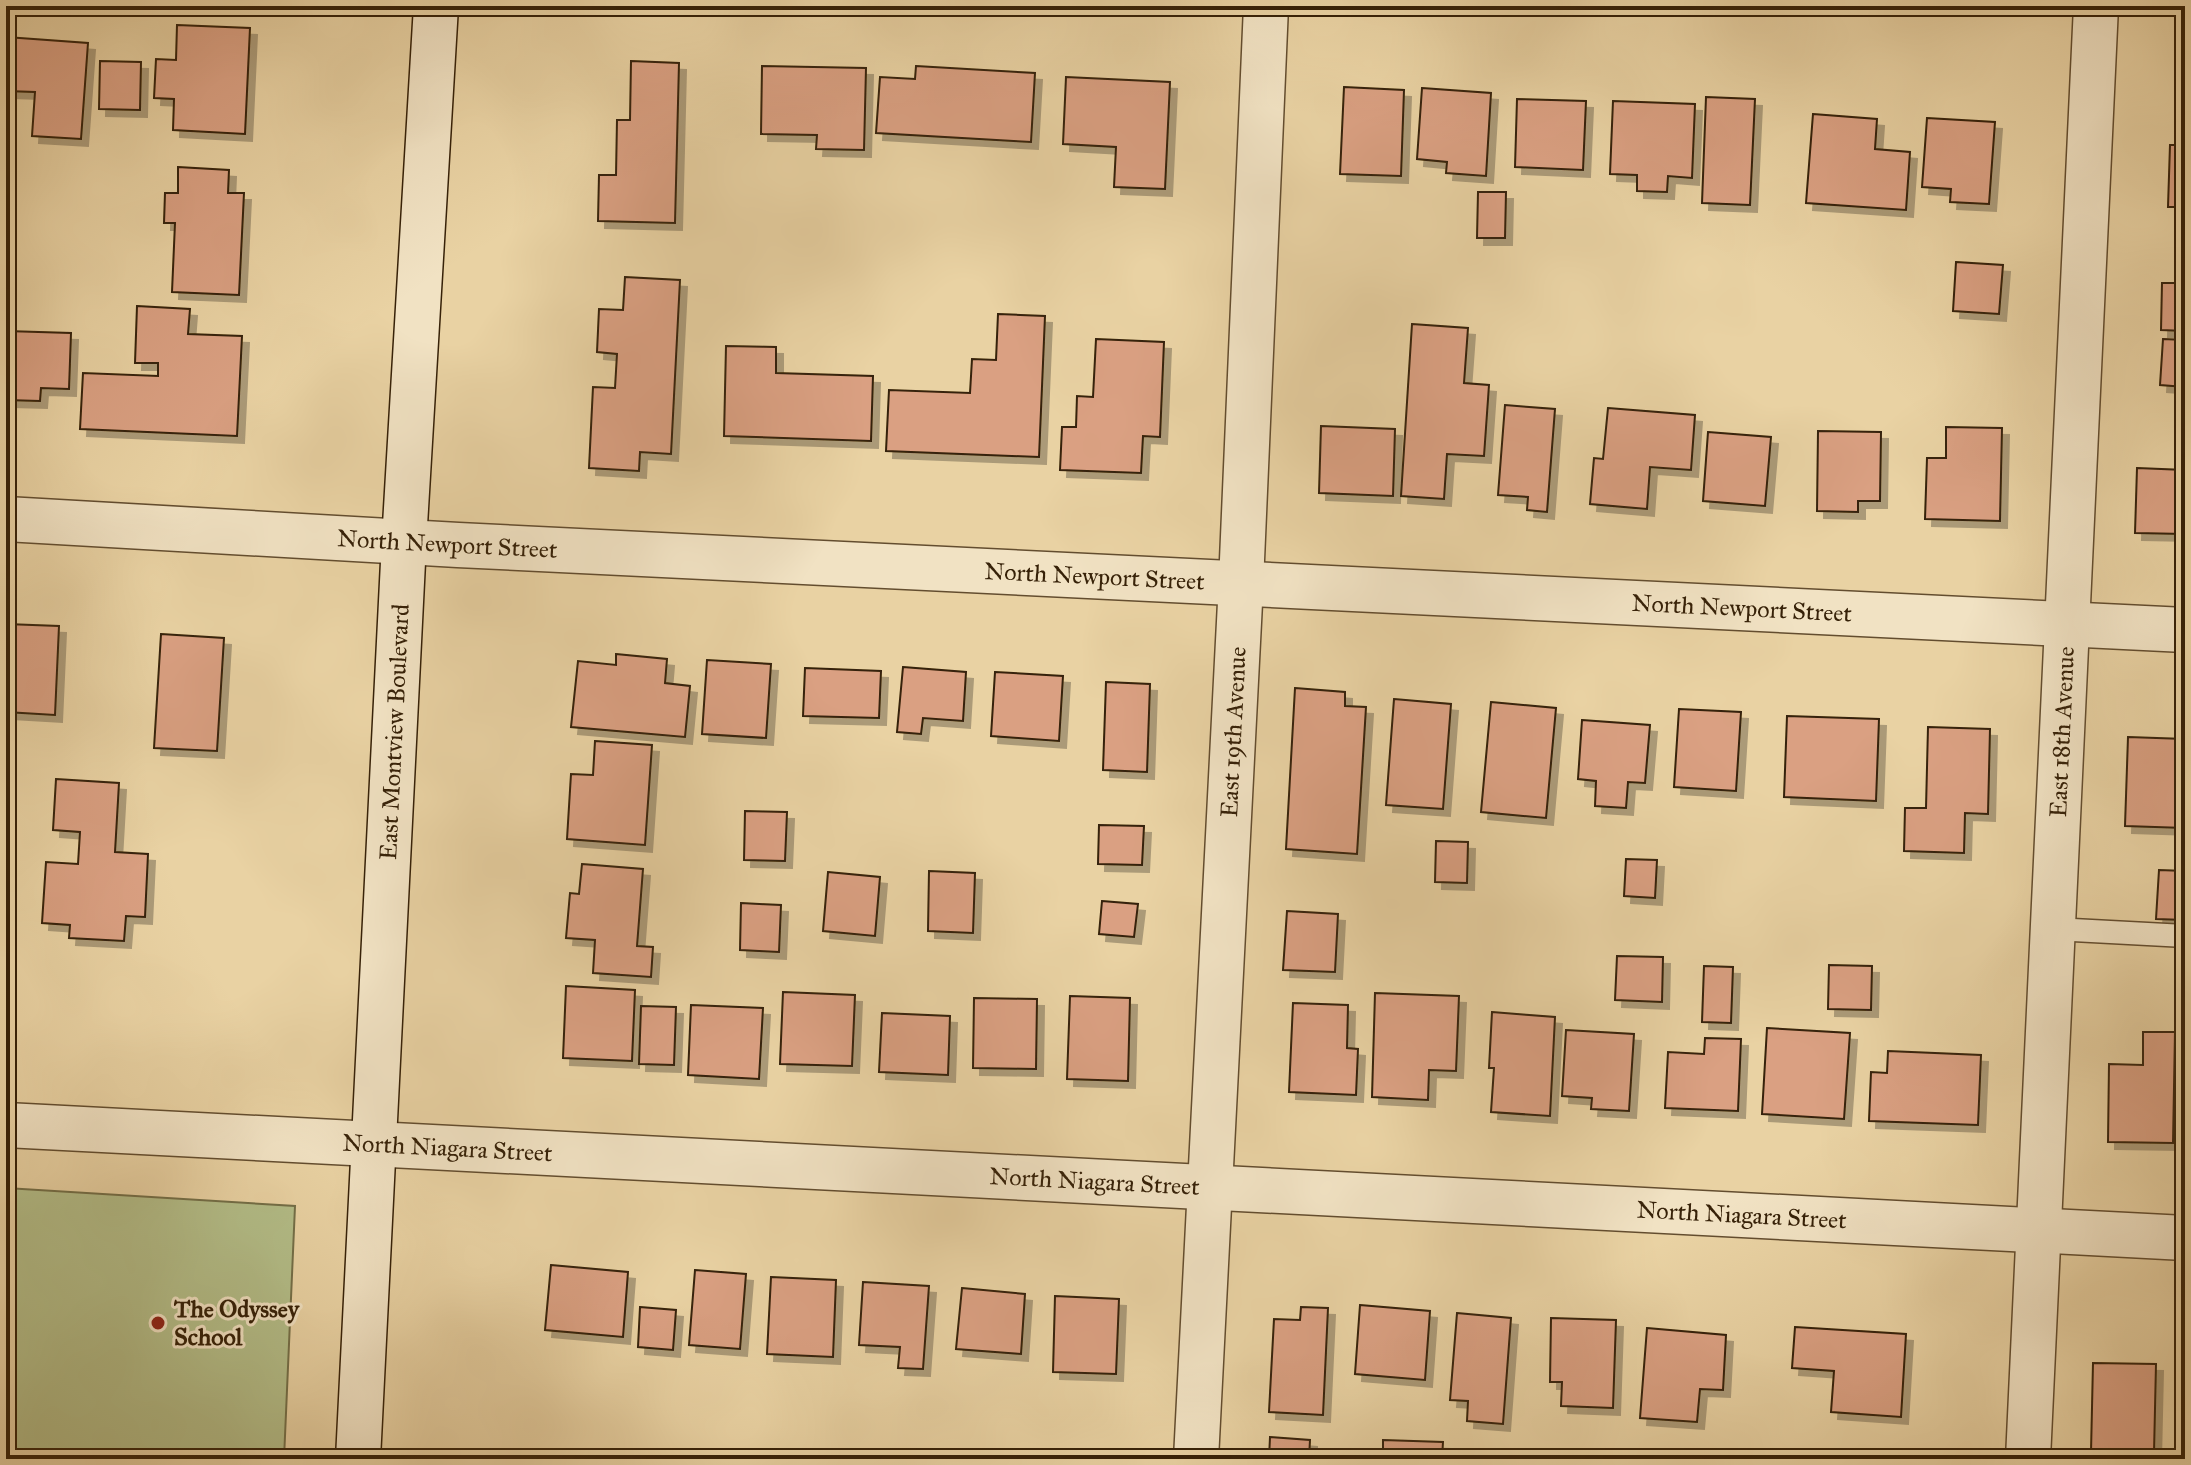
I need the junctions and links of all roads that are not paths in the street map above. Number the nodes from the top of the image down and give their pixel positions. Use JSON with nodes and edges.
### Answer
{"nodes":[{"id":1,"x":436,"y":6,"type":"edge"},
{"id":2,"x":1266,"y":6,"type":"edge"},
{"id":3,"x":2096,"y":6,"type":"edge"},
{"id":4,"x":6,"y":519,"type":"edge"},
{"id":5,"x":404,"y":542,"type":"junction"},
{"id":6,"x":1241,"y":583,"type":"junction"},
{"id":7,"x":2069,"y":623,"type":"junction"},
{"id":8,"x":2185,"y":630,"type":"edge"},
{"id":9,"x":2054,"y":929,"type":"junction"},
{"id":10,"x":2185,"y":936,"type":"edge"},
{"id":11,"x":6,"y":1125,"type":"edge"},
{"id":12,"x":374,"y":1145,"type":"junction"},
{"id":13,"x":1210,"y":1188,"type":"junction"},
{"id":14,"x":2039,"y":1230,"type":"junction"},
{"id":15,"x":2185,"y":1238,"type":"edge"},
{"id":16,"x":358,"y":1459,"type":"edge"},
{"id":17,"x":1196,"y":1459,"type":"edge"},
{"id":18,"x":2028,"y":1459,"type":"edge"}],
"edges":[{"from":1,"to":5,"type":"street","name":"East Montview Boulevard"},
{"from":2,"to":6,"type":"street","name":"East 19th Avenue"},
{"from":3,"to":7,"type":"street","name":"East 18th Avenue"},
{"from":4,"to":5,"type":"street","name":"North Newport Street"},
{"from":5,"to":6,"type":"street","name":"North Newport Street"},
{"from":5,"to":12,"type":"street","name":"East Montview Boulevard"},
{"from":6,"to":7,"type":"street","name":"North Newport Street"},
{"from":6,"to":13,"type":"street","name":"East 19th Avenue"},
{"from":7,"to":8,"type":"street","name":"North Newport Street"},
{"from":7,"to":9,"type":"street","name":"East 18th Avenue"},
{"from":9,"to":10,"type":"lane"},
{"from":9,"to":14,"type":"street","name":"East 18th Avenue"},
{"from":11,"to":12,"type":"street","name":"North Niagara Street"},
{"from":12,"to":13,"type":"street","name":"North Niagara Street"},
{"from":12,"to":16,"type":"street","name":"East Montview Boulevard"},
{"from":13,"to":14,"type":"street","name":"North Niagara Street"},
{"from":13,"to":17,"type":"street","name":"East 19th Avenue"},
{"from":14,"to":15,"type":"street","name":"North Niagara Street"},
{"from":14,"to":18,"type":"street","name":"East 18th Avenue"}]}
